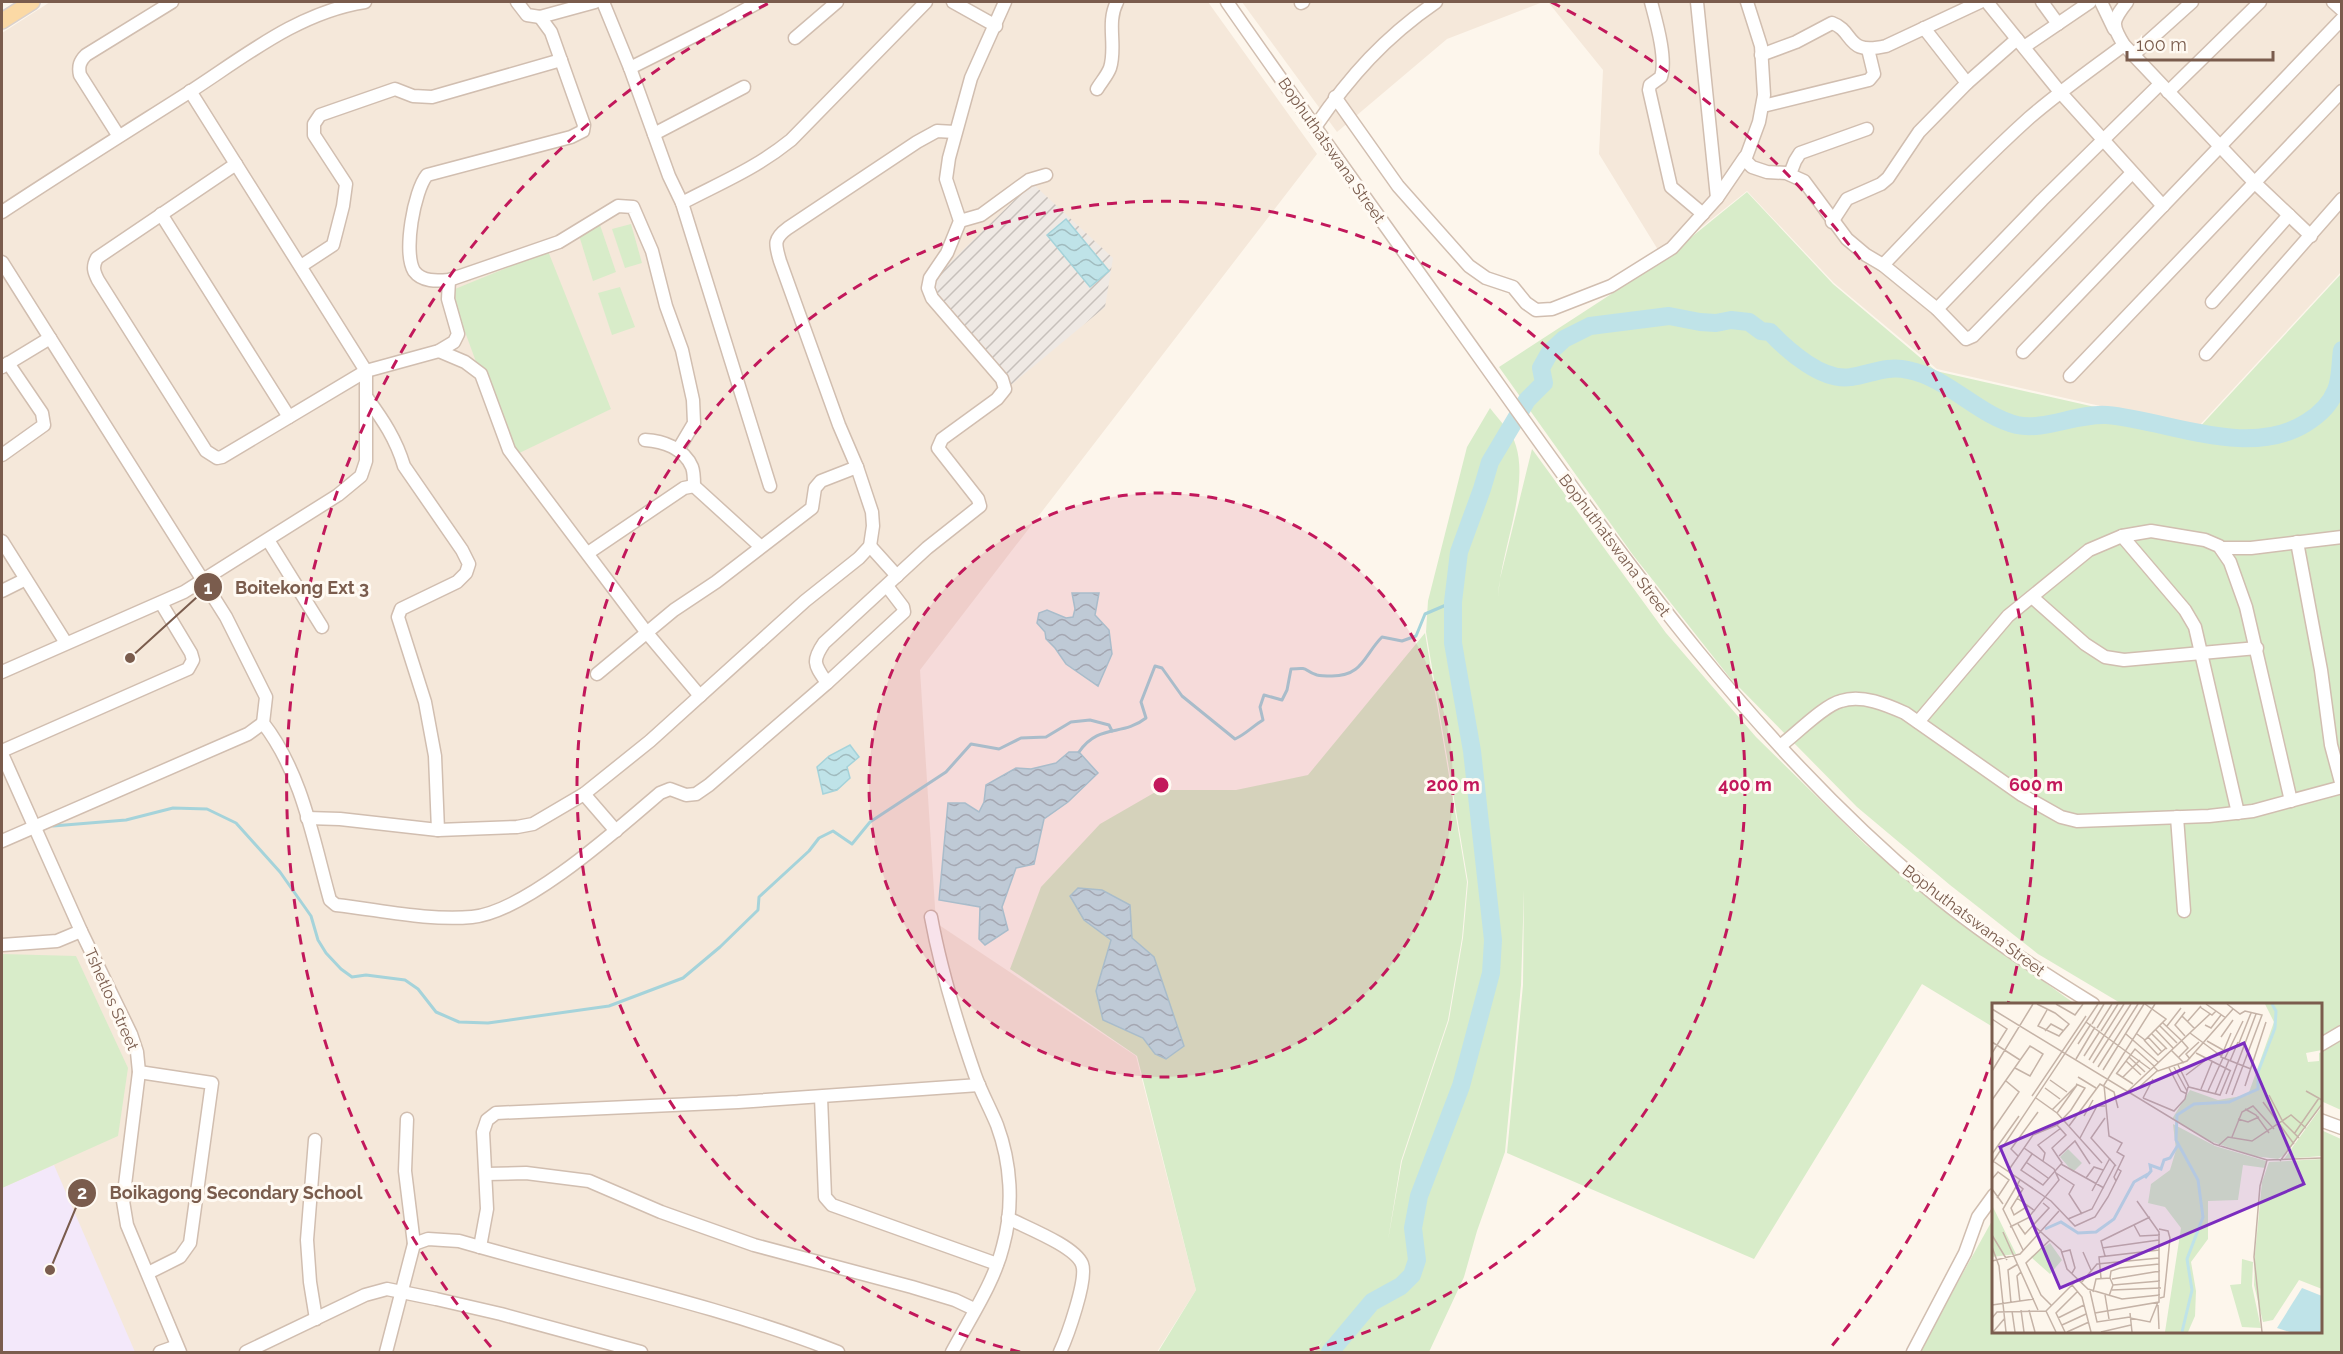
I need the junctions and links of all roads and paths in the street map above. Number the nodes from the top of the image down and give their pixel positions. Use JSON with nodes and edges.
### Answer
{"nodes":[{"id":1,"x":32,"y":2,"type":"edge"},
{"id":2,"x":172,"y":2,"type":"edge"},
{"id":3,"x":365,"y":2,"type":"edge"},
{"id":4,"x":517,"y":2,"type":"edge"},
{"id":5,"x":595,"y":2,"type":"edge"},
{"id":6,"x":603,"y":2,"type":"edge"},
{"id":7,"x":759,"y":2,"type":"edge"},
{"id":8,"x":837,"y":2,"type":"edge"},
{"id":9,"x":926,"y":2,"type":"edge"},
{"id":10,"x":953,"y":2,"type":"edge"},
{"id":11,"x":1005,"y":2,"type":"edge"},
{"id":12,"x":1117,"y":2,"type":"edge"},
{"id":13,"x":1227,"y":2,"type":"edge"},
{"id":14,"x":1436,"y":2,"type":"edge"},
{"id":15,"x":1651,"y":2,"type":"edge"},
{"id":16,"x":1696,"y":2,"type":"edge"},
{"id":17,"x":1747,"y":2,"type":"edge"},
{"id":18,"x":1980,"y":2,"type":"edge"},
{"id":19,"x":1987,"y":2,"type":"edge"},
{"id":20,"x":2042,"y":2,"type":"edge"},
{"id":21,"x":2090,"y":2,"type":"edge"},
{"id":22,"x":2102,"y":2,"type":"edge"},
{"id":23,"x":2127,"y":2,"type":"edge"},
{"id":24,"x":2192,"y":2,"type":"edge"},
{"id":25,"x":2260,"y":2,"type":"edge"},
{"id":26,"x":2333,"y":2,"type":"edge"},
{"id":27,"x":2342,"y":10,"type":"edge"},
{"id":28,"x":540,"y":17,"type":"junction"},
{"id":29,"x":2342,"y":19,"type":"edge"},
{"id":30,"x":2,"y":21,"type":"edge"},
{"id":31,"x":2058,"y":24,"type":"junction"},
{"id":32,"x":996,"y":26,"type":"junction"},
{"id":33,"x":1924,"y":28,"type":"junction"},
{"id":34,"x":2114,"y":29,"type":"junction"},
{"id":35,"x":795,"y":38,"type":"dead end"},
{"id":36,"x":2020,"y":43,"type":"junction"},
{"id":37,"x":2124,"y":45,"type":"junction"},
{"id":38,"x":1868,"y":49,"type":"junction"},
{"id":39,"x":2133,"y":55,"type":"junction"},
{"id":40,"x":1761,"y":56,"type":"junction"},
{"id":41,"x":561,"y":60,"type":"junction"},
{"id":42,"x":630,"y":68,"type":"junction"},
{"id":43,"x":1967,"y":83,"type":"junction"},
{"id":44,"x":744,"y":87,"type":"dead end"},
{"id":45,"x":2164,"y":88,"type":"junction"},
{"id":46,"x":1097,"y":89,"type":"dead end"},
{"id":47,"x":190,"y":91,"type":"junction"},
{"id":48,"x":2342,"y":91,"type":"edge"},
{"id":49,"x":2060,"y":92,"type":"junction"},
{"id":50,"x":1335,"y":98,"type":"junction"},
{"id":51,"x":1763,"y":106,"type":"junction"},
{"id":52,"x":1315,"y":127,"type":"junction"},
{"id":53,"x":1867,"y":129,"type":"dead end"},
{"id":54,"x":955,"y":132,"type":"junction"},
{"id":55,"x":654,"y":134,"type":"junction"},
{"id":56,"x":118,"y":135,"type":"junction"},
{"id":57,"x":2102,"y":141,"type":"junction"},
{"id":58,"x":2220,"y":146,"type":"junction"},
{"id":59,"x":1745,"y":157,"type":"junction"},
{"id":60,"x":236,"y":164,"type":"junction"},
{"id":61,"x":2132,"y":173,"type":"junction"},
{"id":62,"x":1790,"y":174,"type":"junction"},
{"id":63,"x":1046,"y":175,"type":"dead end"},
{"id":64,"x":2254,"y":182,"type":"junction"},
{"id":65,"x":1717,"y":198,"type":"junction"},
{"id":66,"x":2342,"y":199,"type":"edge"},
{"id":67,"x":682,"y":203,"type":"junction"},
{"id":68,"x":2163,"y":206,"type":"junction"},
{"id":69,"x":2,"y":212,"type":"edge"},
{"id":70,"x":161,"y":214,"type":"junction"},
{"id":71,"x":1703,"y":214,"type":"junction"},
{"id":72,"x":2289,"y":215,"type":"junction"},
{"id":73,"x":960,"y":221,"type":"junction"},
{"id":74,"x":1832,"y":222,"type":"junction"},
{"id":75,"x":2311,"y":236,"type":"junction"},
{"id":76,"x":2,"y":262,"type":"edge"},
{"id":77,"x":1883,"y":265,"type":"junction"},
{"id":78,"x":301,"y":266,"type":"junction"},
{"id":79,"x":449,"y":280,"type":"junction"},
{"id":80,"x":2212,"y":303,"type":"dead end"},
{"id":81,"x":1937,"y":309,"type":"junction"},
{"id":82,"x":50,"y":338,"type":"junction"},
{"id":83,"x":439,"y":351,"type":"junction"},
{"id":84,"x":2023,"y":352,"type":"dead end"},
{"id":85,"x":2206,"y":354,"type":"dead end"},
{"id":86,"x":5,"y":366,"type":"edge"},
{"id":87,"x":366,"y":371,"type":"junction"},
{"id":88,"x":2070,"y":376,"type":"dead end"},
{"id":89,"x":367,"y":398,"type":"junction"},
{"id":90,"x":289,"y":417,"type":"junction"},
{"id":91,"x":645,"y":440,"type":"dead end"},
{"id":92,"x":678,"y":450,"type":"junction"},
{"id":93,"x":2,"y":456,"type":"edge"},
{"id":94,"x":857,"y":467,"type":"junction"},
{"id":95,"x":694,"y":486,"type":"junction"},
{"id":96,"x":770,"y":486,"type":"dead end"},
{"id":97,"x":2122,"y":536,"type":"junction"},
{"id":98,"x":2342,"y":537,"type":"edge"},
{"id":99,"x":268,"y":540,"type":"junction"},
{"id":100,"x":2,"y":541,"type":"edge"},
{"id":101,"x":2297,"y":542,"type":"junction"},
{"id":102,"x":760,"y":546,"type":"junction"},
{"id":103,"x":870,"y":546,"type":"junction"},
{"id":104,"x":2221,"y":548,"type":"junction"},
{"id":105,"x":588,"y":552,"type":"junction"},
{"id":106,"x":897,"y":576,"type":"junction"},
{"id":107,"x":24,"y":580,"type":"junction"},
{"id":108,"x":204,"y":581,"type":"junction"},
{"id":109,"x":887,"y":586,"type":"junction"},
{"id":110,"x":2,"y":591,"type":"edge"},
{"id":111,"x":2032,"y":597,"type":"junction"},
{"id":112,"x":161,"y":603,"type":"junction"},
{"id":113,"x":322,"y":627,"type":"dead end"},
{"id":114,"x":647,"y":633,"type":"junction"},
{"id":115,"x":66,"y":643,"type":"junction"},
{"id":116,"x":2257,"y":648,"type":"junction"},
{"id":117,"x":2201,"y":653,"type":"junction"},
{"id":118,"x":2,"y":672,"type":"edge"},
{"id":119,"x":597,"y":674,"type":"dead end"},
{"id":120,"x":827,"y":683,"type":"junction"},
{"id":121,"x":700,"y":696,"type":"junction"},
{"id":122,"x":1918,"y":722,"type":"junction"},
{"id":123,"x":263,"y":723,"type":"junction"},
{"id":124,"x":1780,"y":746,"type":"junction"},
{"id":125,"x":2,"y":753,"type":"edge"},
{"id":126,"x":2342,"y":786,"type":"edge"},
{"id":127,"x":584,"y":794,"type":"junction"},
{"id":128,"x":2291,"y":801,"type":"junction"},
{"id":129,"x":2238,"y":813,"type":"junction"},
{"id":130,"x":2177,"y":817,"type":"junction"},
{"id":131,"x":307,"y":818,"type":"junction"},
{"id":132,"x":33,"y":826,"type":"junction"},
{"id":133,"x":438,"y":830,"type":"junction"},
{"id":134,"x":616,"y":831,"type":"junction"},
{"id":135,"x":2,"y":841,"type":"edge"},
{"id":136,"x":2184,"y":911,"type":"dead end"},
{"id":137,"x":931,"y":917,"type":"dead end"},
{"id":138,"x":81,"y":932,"type":"junction"},
{"id":139,"x":2,"y":945,"type":"edge"},
{"id":140,"x":2089,"y":1003,"type":"edge"},
{"id":141,"x":2342,"y":1032,"type":"edge"},
{"id":142,"x":2322,"y":1044,"type":"edge"},
{"id":143,"x":139,"y":1072,"type":"junction"},
{"id":144,"x":979,"y":1085,"type":"junction"},
{"id":145,"x":821,"y":1097,"type":"junction"},
{"id":146,"x":407,"y":1119,"type":"dead end"},
{"id":147,"x":2322,"y":1121,"type":"edge"},
{"id":148,"x":2342,"y":1128,"type":"edge"},
{"id":149,"x":315,"y":1140,"type":"dead end"},
{"id":150,"x":486,"y":1174,"type":"junction"},
{"id":151,"x":1992,"y":1198,"type":"edge"},
{"id":152,"x":1008,"y":1218,"type":"junction"},
{"id":153,"x":414,"y":1244,"type":"junction"},
{"id":154,"x":480,"y":1247,"type":"junction"},
{"id":155,"x":997,"y":1264,"type":"junction"},
{"id":156,"x":148,"y":1274,"type":"junction"},
{"id":157,"x":403,"y":1293,"type":"junction"},
{"id":158,"x":974,"y":1309,"type":"junction"},
{"id":159,"x":316,"y":1319,"type":"junction"},
{"id":160,"x":178,"y":1349,"type":"edge"},
{"id":161,"x":386,"y":1352,"type":"edge"},
{"id":162,"x":160,"y":1353,"type":"edge"},
{"id":163,"x":246,"y":1353,"type":"edge"},
{"id":164,"x":641,"y":1353,"type":"edge"},
{"id":165,"x":838,"y":1353,"type":"edge"},
{"id":166,"x":952,"y":1353,"type":"edge"},
{"id":167,"x":1060,"y":1353,"type":"edge"},
{"id":168,"x":1913,"y":1353,"type":"edge"}],
"edges":[{"from":1,"to":30,"type":"main road"},
{"from":2,"to":56,"type":"street"},
{"from":3,"to":47,"type":"street"},
{"from":4,"to":28,"type":"street"},
{"from":5,"to":28,"type":"street"},
{"from":6,"to":42,"type":"street"},
{"from":7,"to":42,"type":"street"},
{"from":8,"to":35,"type":"street"},
{"from":9,"to":67,"type":"street"},
{"from":10,"to":32,"type":"street"},
{"from":11,"to":32,"type":"street"},
{"from":12,"to":46,"type":"street"},
{"from":13,"to":52,"type":"street","name":"Bophuthatswana Street"},
{"from":14,"to":50,"type":"street"},
{"from":15,"to":71,"type":"street"},
{"from":16,"to":65,"type":"street"},
{"from":17,"to":40,"type":"street"},
{"from":18,"to":33,"type":"street"},
{"from":19,"to":36,"type":"street"},
{"from":20,"to":31,"type":"street"},
{"from":21,"to":31,"type":"street"},
{"from":22,"to":34,"type":"street"},
{"from":23,"to":34,"type":"street"},
{"from":24,"to":39,"type":"street"},
{"from":25,"to":45,"type":"street"},
{"from":26,"to":27,"type":"street"},
{"from":28,"to":41,"type":"street"},
{"from":29,"to":58,"type":"street"},
{"from":31,"to":36,"type":"street"},
{"from":32,"to":54,"type":"street"},
{"from":33,"to":38,"type":"street"},
{"from":33,"to":43,"type":"street"},
{"from":34,"to":37,"type":"street"},
{"from":36,"to":43,"type":"street"},
{"from":36,"to":49,"type":"street"},
{"from":37,"to":39,"type":"street"},
{"from":37,"to":49,"type":"street"},
{"from":38,"to":40,"type":"street"},
{"from":38,"to":51,"type":"street"},
{"from":39,"to":45,"type":"street"},
{"from":40,"to":51,"type":"street"},
{"from":41,"to":78,"type":"street"},
{"from":41,"to":79,"type":"street"},
{"from":42,"to":55,"type":"street"},
{"from":43,"to":74,"type":"street"},
{"from":44,"to":55,"type":"street"},
{"from":45,"to":57,"type":"street"},
{"from":45,"to":58,"type":"street"},
{"from":47,"to":56,"type":"street"},
{"from":47,"to":60,"type":"street"},
{"from":48,"to":64,"type":"street"},
{"from":49,"to":57,"type":"street"},
{"from":49,"to":77,"type":"street"},
{"from":50,"to":52,"type":"street"},
{"from":50,"to":71,"type":"street"},
{"from":51,"to":59,"type":"street"},
{"from":52,"to":124,"type":"street","name":"Bophuthatswana Street"},
{"from":53,"to":62,"type":"street"},
{"from":54,"to":73,"type":"street"},
{"from":54,"to":94,"type":"street"},
{"from":55,"to":67,"type":"street"},
{"from":56,"to":69,"type":"street"},
{"from":57,"to":61,"type":"street"},
{"from":57,"to":81,"type":"street"},
{"from":58,"to":64,"type":"street"},
{"from":58,"to":68,"type":"street"},
{"from":59,"to":62,"type":"street"},
{"from":59,"to":65,"type":"street"},
{"from":60,"to":70,"type":"street"},
{"from":60,"to":78,"type":"street"},
{"from":61,"to":68,"type":"street"},
{"from":61,"to":81,"type":"street"},
{"from":62,"to":74,"type":"street"},
{"from":63,"to":73,"type":"street"},
{"from":64,"to":72,"type":"street"},
{"from":64,"to":88,"type":"street"},
{"from":65,"to":71,"type":"street"},
{"from":66,"to":75,"type":"street"},
{"from":67,"to":96,"type":"street"},
{"from":68,"to":84,"type":"street"},
{"from":70,"to":90,"type":"street"},
{"from":70,"to":90,"type":"street"},
{"from":72,"to":75,"type":"street"},
{"from":72,"to":80,"type":"street"},
{"from":73,"to":106,"type":"street"},
{"from":74,"to":77,"type":"street"},
{"from":75,"to":85,"type":"street"},
{"from":76,"to":82,"type":"street"},
{"from":77,"to":81,"type":"street"},
{"from":78,"to":87,"type":"street"},
{"from":79,"to":83,"type":"street"},
{"from":79,"to":92,"type":"street"},
{"from":82,"to":86,"type":"street"},
{"from":82,"to":108,"type":"street"},
{"from":83,"to":87,"type":"street"},
{"from":83,"to":105,"type":"street"},
{"from":86,"to":93,"type":"street"},
{"from":87,"to":89,"type":"street"},
{"from":87,"to":90,"type":"street"},
{"from":89,"to":99,"type":"street"},
{"from":89,"to":133,"type":"street"},
{"from":91,"to":92,"type":"street"},
{"from":92,"to":95,"type":"street"},
{"from":94,"to":102,"type":"street"},
{"from":94,"to":103,"type":"street"},
{"from":95,"to":102,"type":"street"},
{"from":95,"to":105,"type":"street"},
{"from":97,"to":104,"type":"street"},
{"from":97,"to":111,"type":"street"},
{"from":97,"to":117,"type":"street"},
{"from":98,"to":101,"type":"street"},
{"from":99,"to":108,"type":"street"},
{"from":99,"to":113,"type":"street"},
{"from":100,"to":107,"type":"street"},
{"from":101,"to":104,"type":"street"},
{"from":101,"to":126,"type":"street"},
{"from":102,"to":114,"type":"street"},
{"from":103,"to":106,"type":"street"},
{"from":103,"to":121,"type":"street"},
{"from":104,"to":116,"type":"street"},
{"from":105,"to":114,"type":"street"},
{"from":106,"to":109,"type":"street"},
{"from":107,"to":110,"type":"street"},
{"from":107,"to":115,"type":"street"},
{"from":108,"to":112,"type":"street"},
{"from":108,"to":123,"type":"street"},
{"from":109,"to":120,"type":"street"},
{"from":109,"to":120,"type":"street"},
{"from":111,"to":117,"type":"street"},
{"from":111,"to":122,"type":"street"},
{"from":112,"to":115,"type":"street"},
{"from":112,"to":125,"type":"street"},
{"from":114,"to":119,"type":"street"},
{"from":114,"to":121,"type":"street"},
{"from":115,"to":118,"type":"street"},
{"from":116,"to":117,"type":"street"},
{"from":116,"to":128,"type":"street"},
{"from":117,"to":129,"type":"street"},
{"from":120,"to":134,"type":"street"},
{"from":121,"to":127,"type":"street"},
{"from":122,"to":124,"type":"street"},
{"from":122,"to":130,"type":"street"},
{"from":123,"to":131,"type":"street"},
{"from":123,"to":132,"type":"street"},
{"from":124,"to":140,"type":"street","name":"Bophuthatswana Street"},
{"from":125,"to":132,"type":"street","name":"Tshetlos Street"},
{"from":126,"to":128,"type":"street"},
{"from":127,"to":133,"type":"street"},
{"from":127,"to":134,"type":"street"},
{"from":128,"to":129,"type":"street"},
{"from":129,"to":130,"type":"street"},
{"from":130,"to":136,"type":"street"},
{"from":131,"to":133,"type":"street"},
{"from":131,"to":134,"type":"street"},
{"from":132,"to":135,"type":"street"},
{"from":132,"to":138,"type":"street","name":"Tshetlos Street"},
{"from":137,"to":144,"type":"street"},
{"from":138,"to":139,"type":"street"},
{"from":138,"to":143,"type":"street","name":"Tshetlos Street"},
{"from":141,"to":142,"type":"street"},
{"from":143,"to":156,"type":"street","name":"Tshetlos Street"},
{"from":143,"to":156,"type":"street"},
{"from":144,"to":145,"type":"street"},
{"from":144,"to":152,"type":"street"},
{"from":145,"to":150,"type":"street"},
{"from":145,"to":155,"type":"street"},
{"from":146,"to":153,"type":"street"},
{"from":147,"to":148,"type":"street"},
{"from":149,"to":159,"type":"street"},
{"from":150,"to":154,"type":"street"},
{"from":150,"to":158,"type":"street"},
{"from":151,"to":168,"type":"street"},
{"from":152,"to":155,"type":"street"},
{"from":152,"to":167,"type":"street"},
{"from":153,"to":154,"type":"street"},
{"from":153,"to":157,"type":"street"},
{"from":154,"to":165,"type":"street"},
{"from":155,"to":158,"type":"street"},
{"from":156,"to":160,"type":"street","name":"Tshetlos Street"},
{"from":157,"to":159,"type":"street"},
{"from":157,"to":161,"type":"street"},
{"from":157,"to":164,"type":"street"},
{"from":158,"to":166,"type":"street"},
{"from":159,"to":163,"type":"street"},
{"from":160,"to":162,"type":"street"}]}
